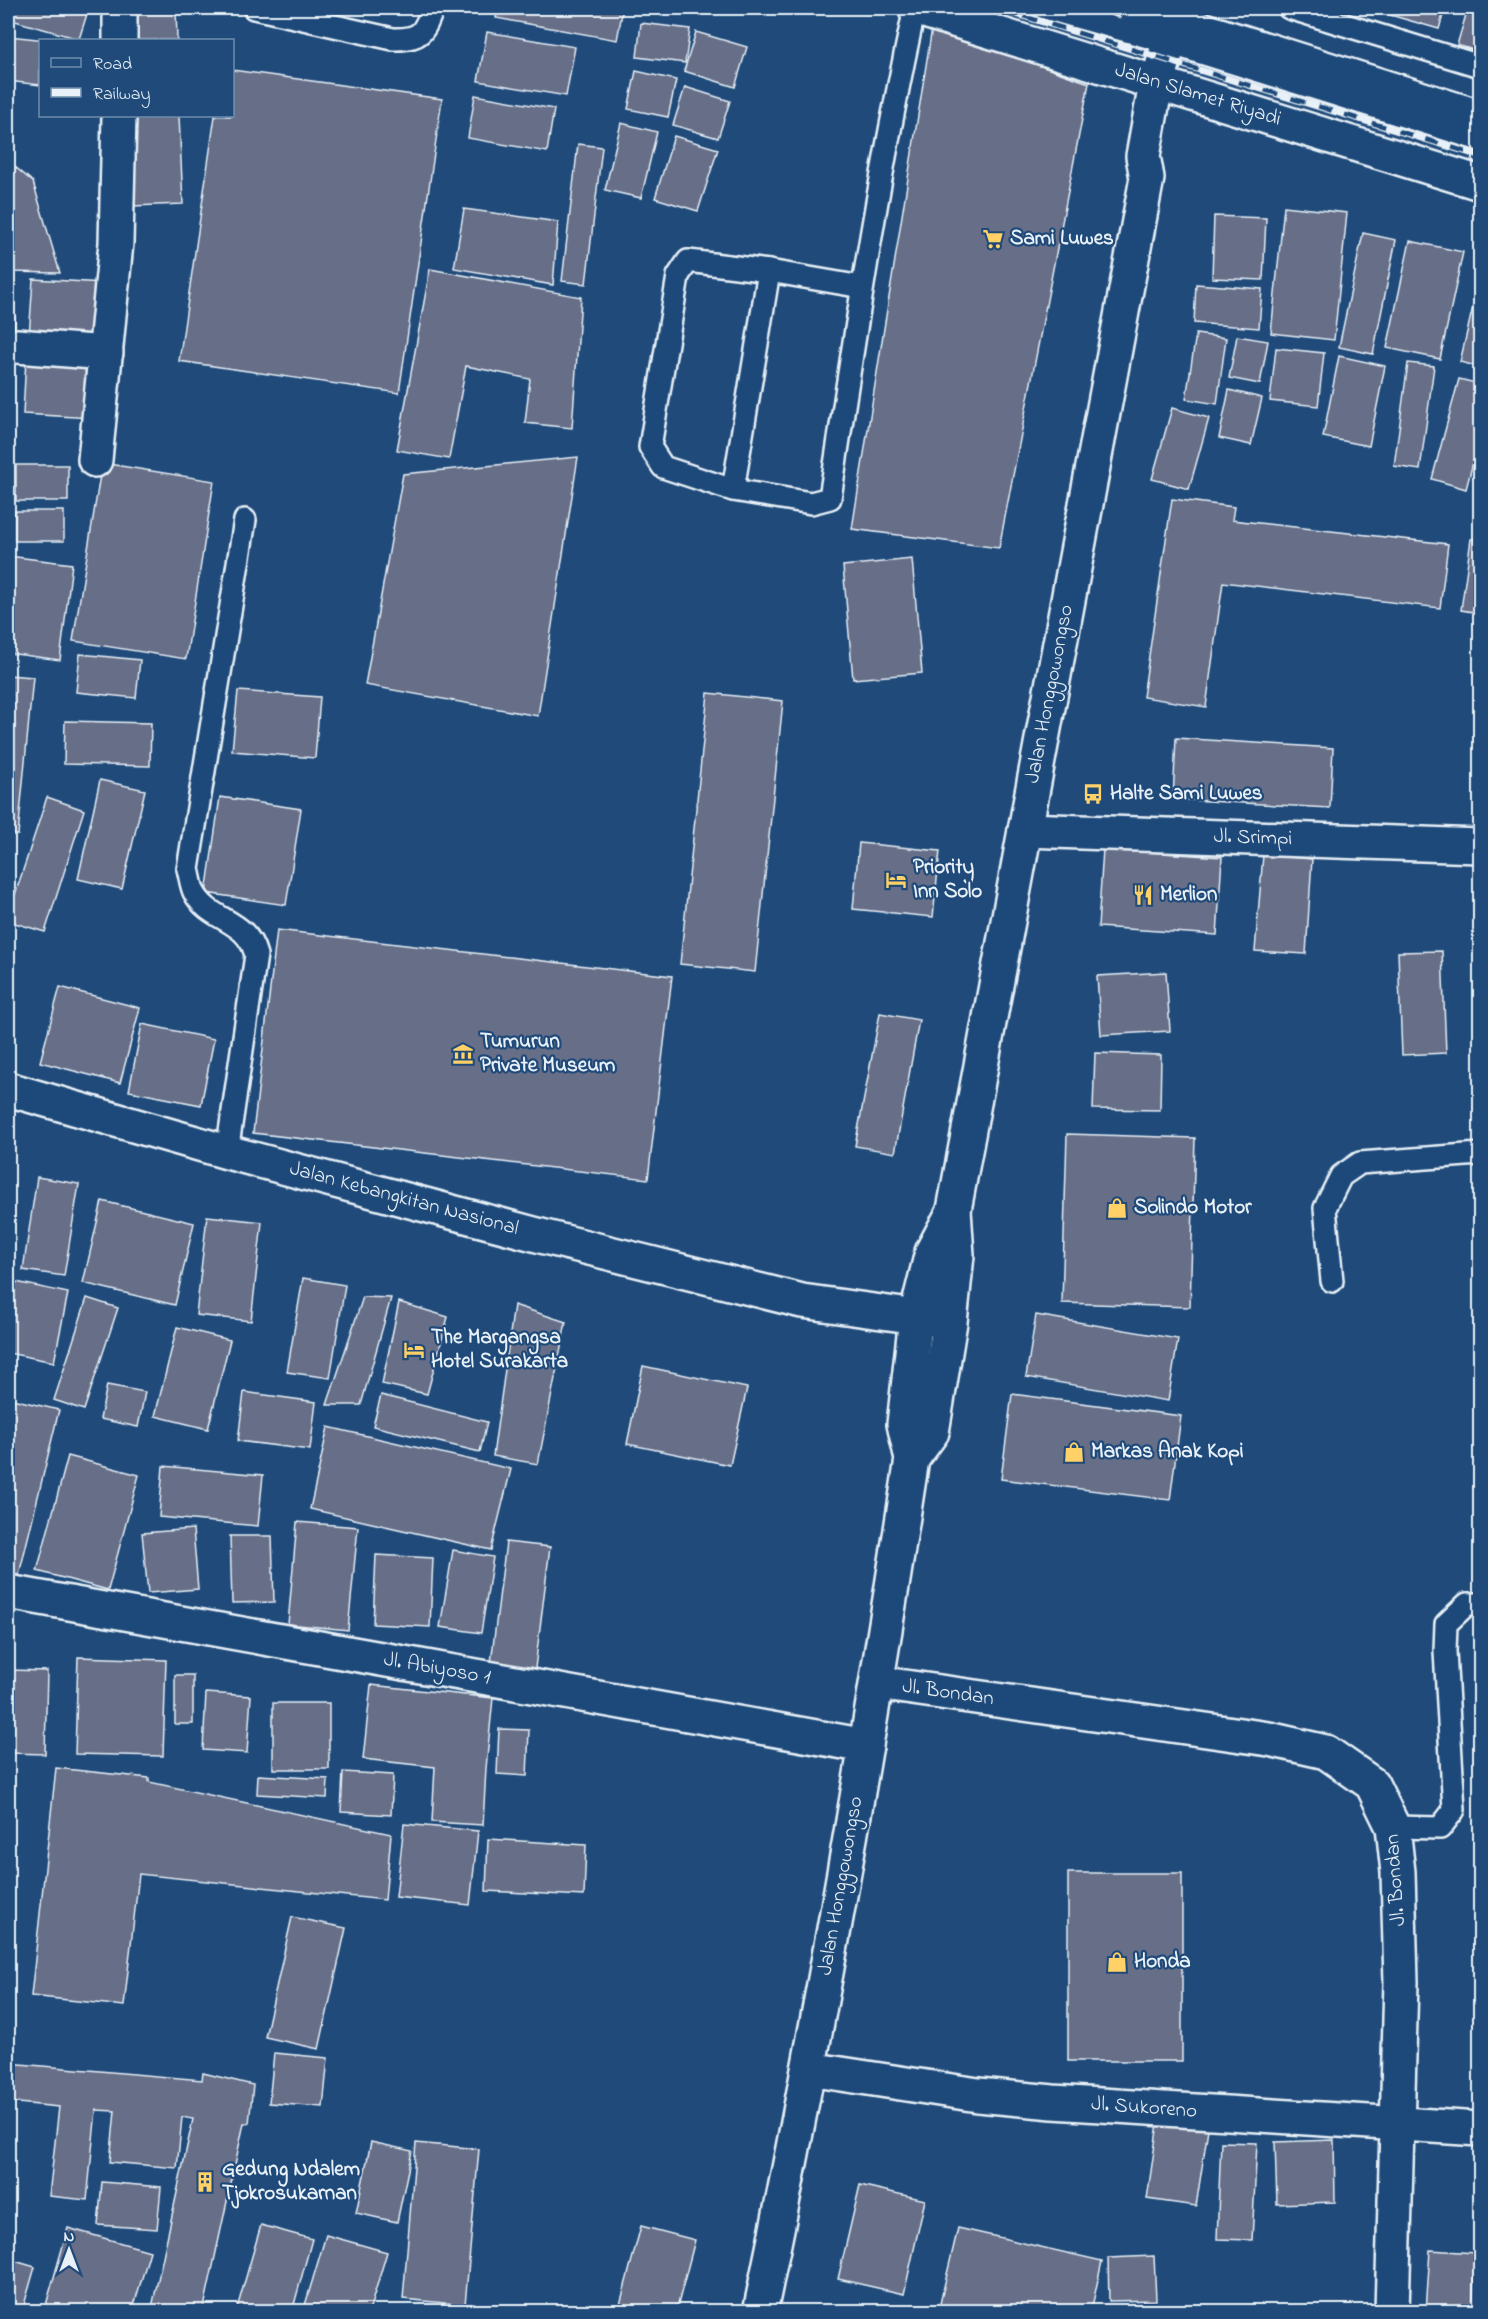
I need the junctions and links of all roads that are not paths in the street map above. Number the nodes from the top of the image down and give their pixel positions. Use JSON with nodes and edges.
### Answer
{"nodes":[{"id":1,"x":120,"y":8,"type":"edge"},
{"id":2,"x":254,"y":8,"type":"edge"},
{"id":3,"x":433,"y":8,"type":"edge"},
{"id":4,"x":915,"y":8,"type":"edge"},
{"id":5,"x":1044,"y":8,"type":"edge"},
{"id":6,"x":1134,"y":8,"type":"edge"},
{"id":7,"x":1289,"y":8,"type":"edge"},
{"id":8,"x":1181,"y":25,"type":"edge"},
{"id":9,"x":120,"y":39,"type":"edge"},
{"id":10,"x":1480,"y":66,"type":"edge"},
{"id":11,"x":1166,"y":85,"type":"junction"},
{"id":12,"x":119,"y":117,"type":"edge"},
{"id":13,"x":1480,"y":117,"type":"edge"},
{"id":14,"x":1480,"y":140,"type":"edge"},
{"id":15,"x":1480,"y":183,"type":"edge"},
{"id":16,"x":769,"y":271,"type":"junction"},
{"id":17,"x":862,"y":287,"type":"junction"},
{"id":18,"x":17,"y":346,"type":"dead end"},
{"id":19,"x":106,"y":353,"type":"junction"},
{"id":20,"x":95,"y":460,"type":"dead end"},
{"id":21,"x":733,"y":490,"type":"junction"},
{"id":22,"x":246,"y":520,"type":"dead end"},
{"id":23,"x":1024,"y":830,"type":"junction"},
{"id":24,"x":1480,"y":846,"type":"edge"},
{"id":25,"x":8,"y":1089,"type":"edge"},
{"id":26,"x":227,"y":1152,"type":"junction"},
{"id":27,"x":1480,"y":1154,"type":"edge"},
{"id":28,"x":954,"y":1210,"type":"junction"},
{"id":29,"x":1332,"y":1281,"type":"dead end"},
{"id":30,"x":915,"y":1330,"type":"junction"},
{"id":31,"x":947,"y":1334,"type":"junction"},
{"id":32,"x":912,"y":1459,"type":"junction"},
{"id":33,"x":8,"y":1592,"type":"edge"},
{"id":34,"x":1480,"y":1604,"type":"edge"},
{"id":35,"x":877,"y":1683,"type":"junction"},
{"id":36,"x":866,"y":1746,"type":"junction"},
{"id":37,"x":1393,"y":1827,"type":"junction"},
{"id":38,"x":809,"y":2069,"type":"junction"},
{"id":39,"x":1398,"y":2124,"type":"junction"},
{"id":40,"x":1480,"y":2128,"type":"edge"},
{"id":41,"x":761,"y":2311,"type":"edge"},
{"id":42,"x":1392,"y":2312,"type":"edge"}],
"edges":[{"from":1,"to":9,"type":"street"},
{"from":2,"to":3,"type":"lane"},
{"from":4,"to":11,"type":"street","name":"Jalan Slamet Riyadi"},
{"from":4,"to":17,"type":"lane"},
{"from":5,"to":8,"type":"lane"},
{"from":6,"to":8,"type":"street"},
{"from":7,"to":10,"type":"lane"},
{"from":8,"to":11,"type":"street","name":"Jalan Honggowongso"},
{"from":8,"to":13,"type":"street"},
{"from":8,"to":14,"type":"lane"},
{"from":11,"to":15,"type":"street","name":"Jalan Slamet Riyadi"},
{"from":11,"to":23,"type":"street","name":"Jalan Honggowongso"},
{"from":12,"to":19,"type":"street"},
{"from":16,"to":17,"type":"lane"},
{"from":16,"to":21,"type":"lane"},
{"from":16,"to":21,"type":"lane"},
{"from":17,"to":21,"type":"lane"},
{"from":18,"to":19,"type":"street"},
{"from":19,"to":20,"type":"street"},
{"from":22,"to":26,"type":"lane"},
{"from":23,"to":24,"type":"street","name":"Jl. Srimpi"},
{"from":23,"to":28,"type":"street","name":"Jalan Honggowongso"},
{"from":25,"to":26,"type":"street","name":"Jalan Kebangkitan Nasional"},
{"from":26,"to":30,"type":"street","name":"Jalan Kebangkitan Nasional"},
{"from":27,"to":29,"type":"lane"},
{"from":28,"to":30,"type":"street","name":"Jalan Honggowongso"},
{"from":28,"to":31,"type":"street","name":"Jalan Honggowongso"},
{"from":30,"to":31,"type":"street","name":"Jalan Kebangkitan Nasional"},
{"from":30,"to":32,"type":"street","name":"Jalan Honggowongso"},
{"from":31,"to":32,"type":"street","name":"Jalan Honggowongso"},
{"from":32,"to":35,"type":"street","name":"Jalan Honggowongso"},
{"from":33,"to":36,"type":"street","name":"Jl. Abiyoso 1"},
{"from":34,"to":37,"type":"lane"},
{"from":35,"to":36,"type":"street","name":"Jalan Honggowongso"},
{"from":35,"to":37,"type":"street","name":"Jl. Bondan"},
{"from":36,"to":38,"type":"street","name":"Jalan Honggowongso"},
{"from":37,"to":39,"type":"street","name":"Jl. Bondan"},
{"from":38,"to":39,"type":"street","name":"Jl. Sukoreno"},
{"from":38,"to":41,"type":"street","name":"Jalan Honggowongso"},
{"from":39,"to":40,"type":"street","name":"Jl. Sukoreno"},
{"from":39,"to":42,"type":"street","name":"Jl. Bondan"}]}
